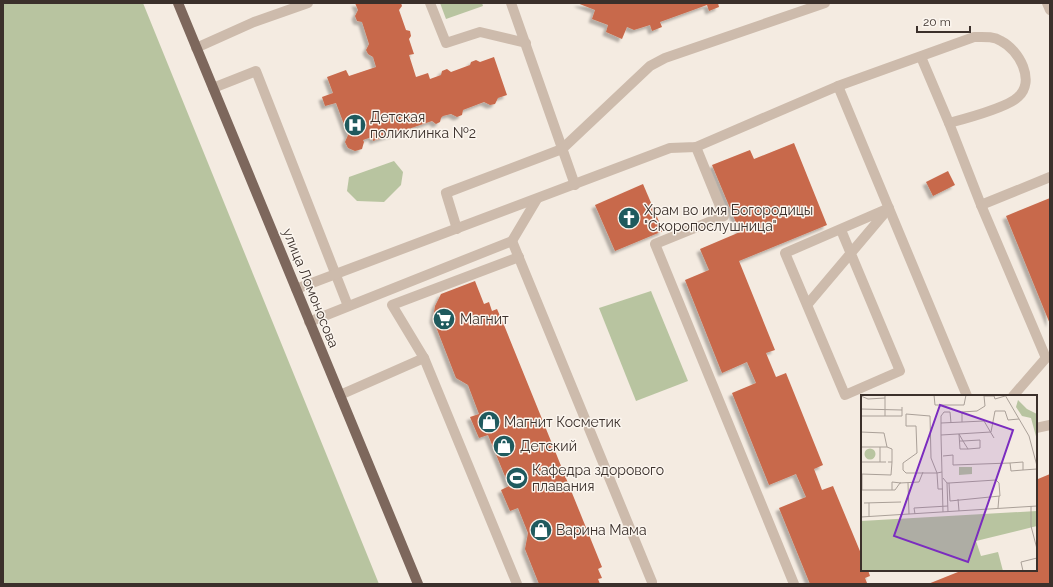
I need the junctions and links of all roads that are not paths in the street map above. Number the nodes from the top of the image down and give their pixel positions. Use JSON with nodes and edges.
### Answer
{"nodes":[{"id":1,"x":178,"y":3,"type":"edge"},
{"id":2,"x":308,"y":3,"type":"edge"},
{"id":3,"x":430,"y":3,"type":"edge"},
{"id":4,"x":512,"y":3,"type":"edge"},
{"id":5,"x":825,"y":3,"type":"edge"},
{"id":6,"x":1047,"y":3,"type":"edge"},
{"id":7,"x":1050,"y":10,"type":"edge"},
{"id":8,"x":526,"y":43,"type":"junction"},
{"id":9,"x":196,"y":48,"type":"junction"},
{"id":10,"x":921,"y":56,"type":"junction"},
{"id":11,"x":838,"y":86,"type":"junction"},
{"id":12,"x":213,"y":88,"type":"junction"},
{"id":13,"x":949,"y":123,"type":"junction"},
{"id":14,"x":696,"y":147,"type":"junction"},
{"id":15,"x":562,"y":149,"type":"junction"},
{"id":16,"x":1050,"y":177,"type":"edge"},
{"id":17,"x":575,"y":184,"type":"junction"},
{"id":18,"x":537,"y":199,"type":"junction"},
{"id":19,"x":981,"y":205,"type":"junction"},
{"id":20,"x":889,"y":208,"type":"junction"},
{"id":21,"x":457,"y":228,"type":"junction"},
{"id":22,"x":841,"y":230,"type":"junction"},
{"id":23,"x":512,"y":241,"type":"junction"},
{"id":24,"x":851,"y":254,"type":"junction"},
{"id":25,"x":519,"y":257,"type":"junction"},
{"id":26,"x":335,"y":274,"type":"junction"},
{"id":27,"x":296,"y":289,"type":"junction"},
{"id":28,"x":807,"y":305,"type":"junction"},
{"id":29,"x":348,"y":306,"type":"junction"},
{"id":30,"x":309,"y":322,"type":"junction"},
{"id":31,"x":424,"y":358,"type":"junction"},
{"id":32,"x":340,"y":395,"type":"junction"},
{"id":33,"x":967,"y":395,"type":"edge"},
{"id":34,"x":1014,"y":395,"type":"edge"},
{"id":35,"x":1050,"y":425,"type":"edge"},
{"id":36,"x":1037,"y":428,"type":"edge"},
{"id":37,"x":418,"y":584,"type":"edge"},
{"id":38,"x":517,"y":584,"type":"edge"},
{"id":39,"x":652,"y":584,"type":"edge"},
{"id":40,"x":794,"y":584,"type":"edge"}],
"edges":[{"from":1,"to":9,"type":"main road","name":"улица Ломоносова"},
{"from":2,"to":9,"type":"lane"},
{"from":3,"to":8,"type":"lane"},
{"from":4,"to":8,"type":"lane"},
{"from":5,"to":15,"type":"lane"},
{"from":6,"to":7,"type":"lane"},
{"from":8,"to":15,"type":"lane"},
{"from":9,"to":12,"type":"main road","name":"улица Ломоносова"},
{"from":10,"to":11,"type":"lane"},
{"from":10,"to":13,"type":"lane"},
{"from":10,"to":13,"type":"lane"},
{"from":11,"to":14,"type":"lane"},
{"from":11,"to":20,"type":"lane"},
{"from":12,"to":26,"type":"lane"},
{"from":12,"to":27,"type":"main road","name":"улица Ломоносова"},
{"from":13,"to":19,"type":"lane"},
{"from":14,"to":17,"type":"lane"},
{"from":14,"to":40,"type":"lane"},
{"from":15,"to":17,"type":"lane"},
{"from":15,"to":21,"type":"lane"},
{"from":16,"to":19,"type":"lane"},
{"from":17,"to":18,"type":"lane"},
{"from":18,"to":21,"type":"lane"},
{"from":18,"to":23,"type":"lane"},
{"from":19,"to":34,"type":"lane"},
{"from":20,"to":22,"type":"lane"},
{"from":20,"to":24,"type":"lane"},
{"from":20,"to":33,"type":"lane"},
{"from":21,"to":26,"type":"lane"},
{"from":22,"to":24,"type":"lane"},
{"from":22,"to":28,"type":"lane"},
{"from":23,"to":25,"type":"lane"},
{"from":23,"to":29,"type":"lane"},
{"from":24,"to":28,"type":"lane"},
{"from":24,"to":28,"type":"lane"},
{"from":25,"to":31,"type":"lane"},
{"from":25,"to":39,"type":"lane"},
{"from":26,"to":27,"type":"lane"},
{"from":26,"to":29,"type":"lane"},
{"from":27,"to":30,"type":"main road","name":"улица Ломоносова"},
{"from":29,"to":30,"type":"lane"},
{"from":30,"to":32,"type":"main road","name":"улица Ломоносова"},
{"from":31,"to":32,"type":"lane"},
{"from":31,"to":38,"type":"lane"},
{"from":32,"to":37,"type":"main road","name":"улица Ломоносова"},
{"from":35,"to":36,"type":"lane"}]}
